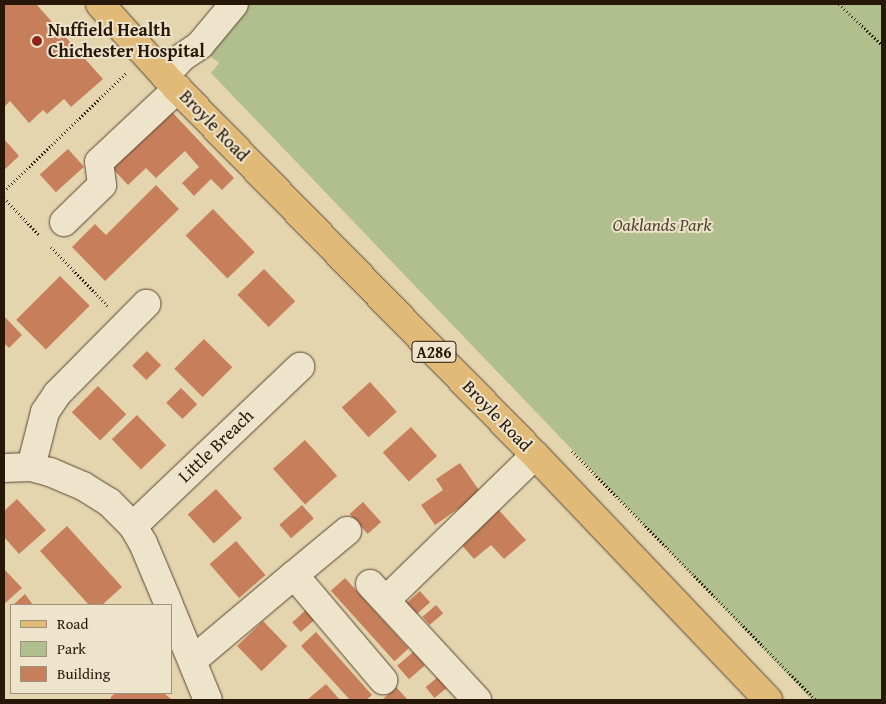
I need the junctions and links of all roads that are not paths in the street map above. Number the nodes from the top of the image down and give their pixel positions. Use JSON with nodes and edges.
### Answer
{"nodes":[{"id":1,"x":100,"y":4,"type":"edge"},
{"id":2,"x":234,"y":4,"type":"edge"},
{"id":3,"x":172,"y":82,"type":"junction"},
{"id":4,"x":64,"y":222,"type":"dead end"},
{"id":5,"x":146,"y":304,"type":"dead end"},
{"id":6,"x":300,"y":367,"type":"dead end"},
{"id":7,"x":535,"y":455,"type":"junction"},
{"id":8,"x":31,"y":467,"type":"junction"},
{"id":9,"x":4,"y":468,"type":"edge"},
{"id":10,"x":133,"y":526,"type":"junction"},
{"id":11,"x":346,"y":531,"type":"dead end"},
{"id":12,"x":294,"y":575,"type":"junction"},
{"id":13,"x":169,"y":604,"type":"edge"},
{"id":14,"x":172,"y":612,"type":"edge"},
{"id":15,"x":193,"y":660,"type":"junction"},
{"id":16,"x":383,"y":680,"type":"dead end"},
{"id":17,"x":208,"y":700,"type":"edge"},
{"id":18,"x":477,"y":700,"type":"edge"},
{"id":19,"x":768,"y":700,"type":"edge"}],
"edges":[{"from":1,"to":3,"type":"main road","name":"Broyle Road","number":"A286"},
{"from":2,"to":3,"type":"street"},
{"from":3,"to":4,"type":"street"},
{"from":3,"to":7,"type":"main road","name":"Broyle Road","number":"A286"},
{"from":5,"to":8,"type":"street"},
{"from":6,"to":10,"type":"street","name":"Little Breach"},
{"from":7,"to":18,"type":"street"},
{"from":7,"to":19,"type":"main road","name":"Broyle Road","number":"A286"},
{"from":8,"to":9,"type":"street"},
{"from":8,"to":10,"type":"street"},
{"from":10,"to":13,"type":"street"},
{"from":11,"to":12,"type":"street"},
{"from":12,"to":15,"type":"street"},
{"from":12,"to":16,"type":"street"},
{"from":14,"to":15,"type":"street"},
{"from":15,"to":17,"type":"street"}]}
